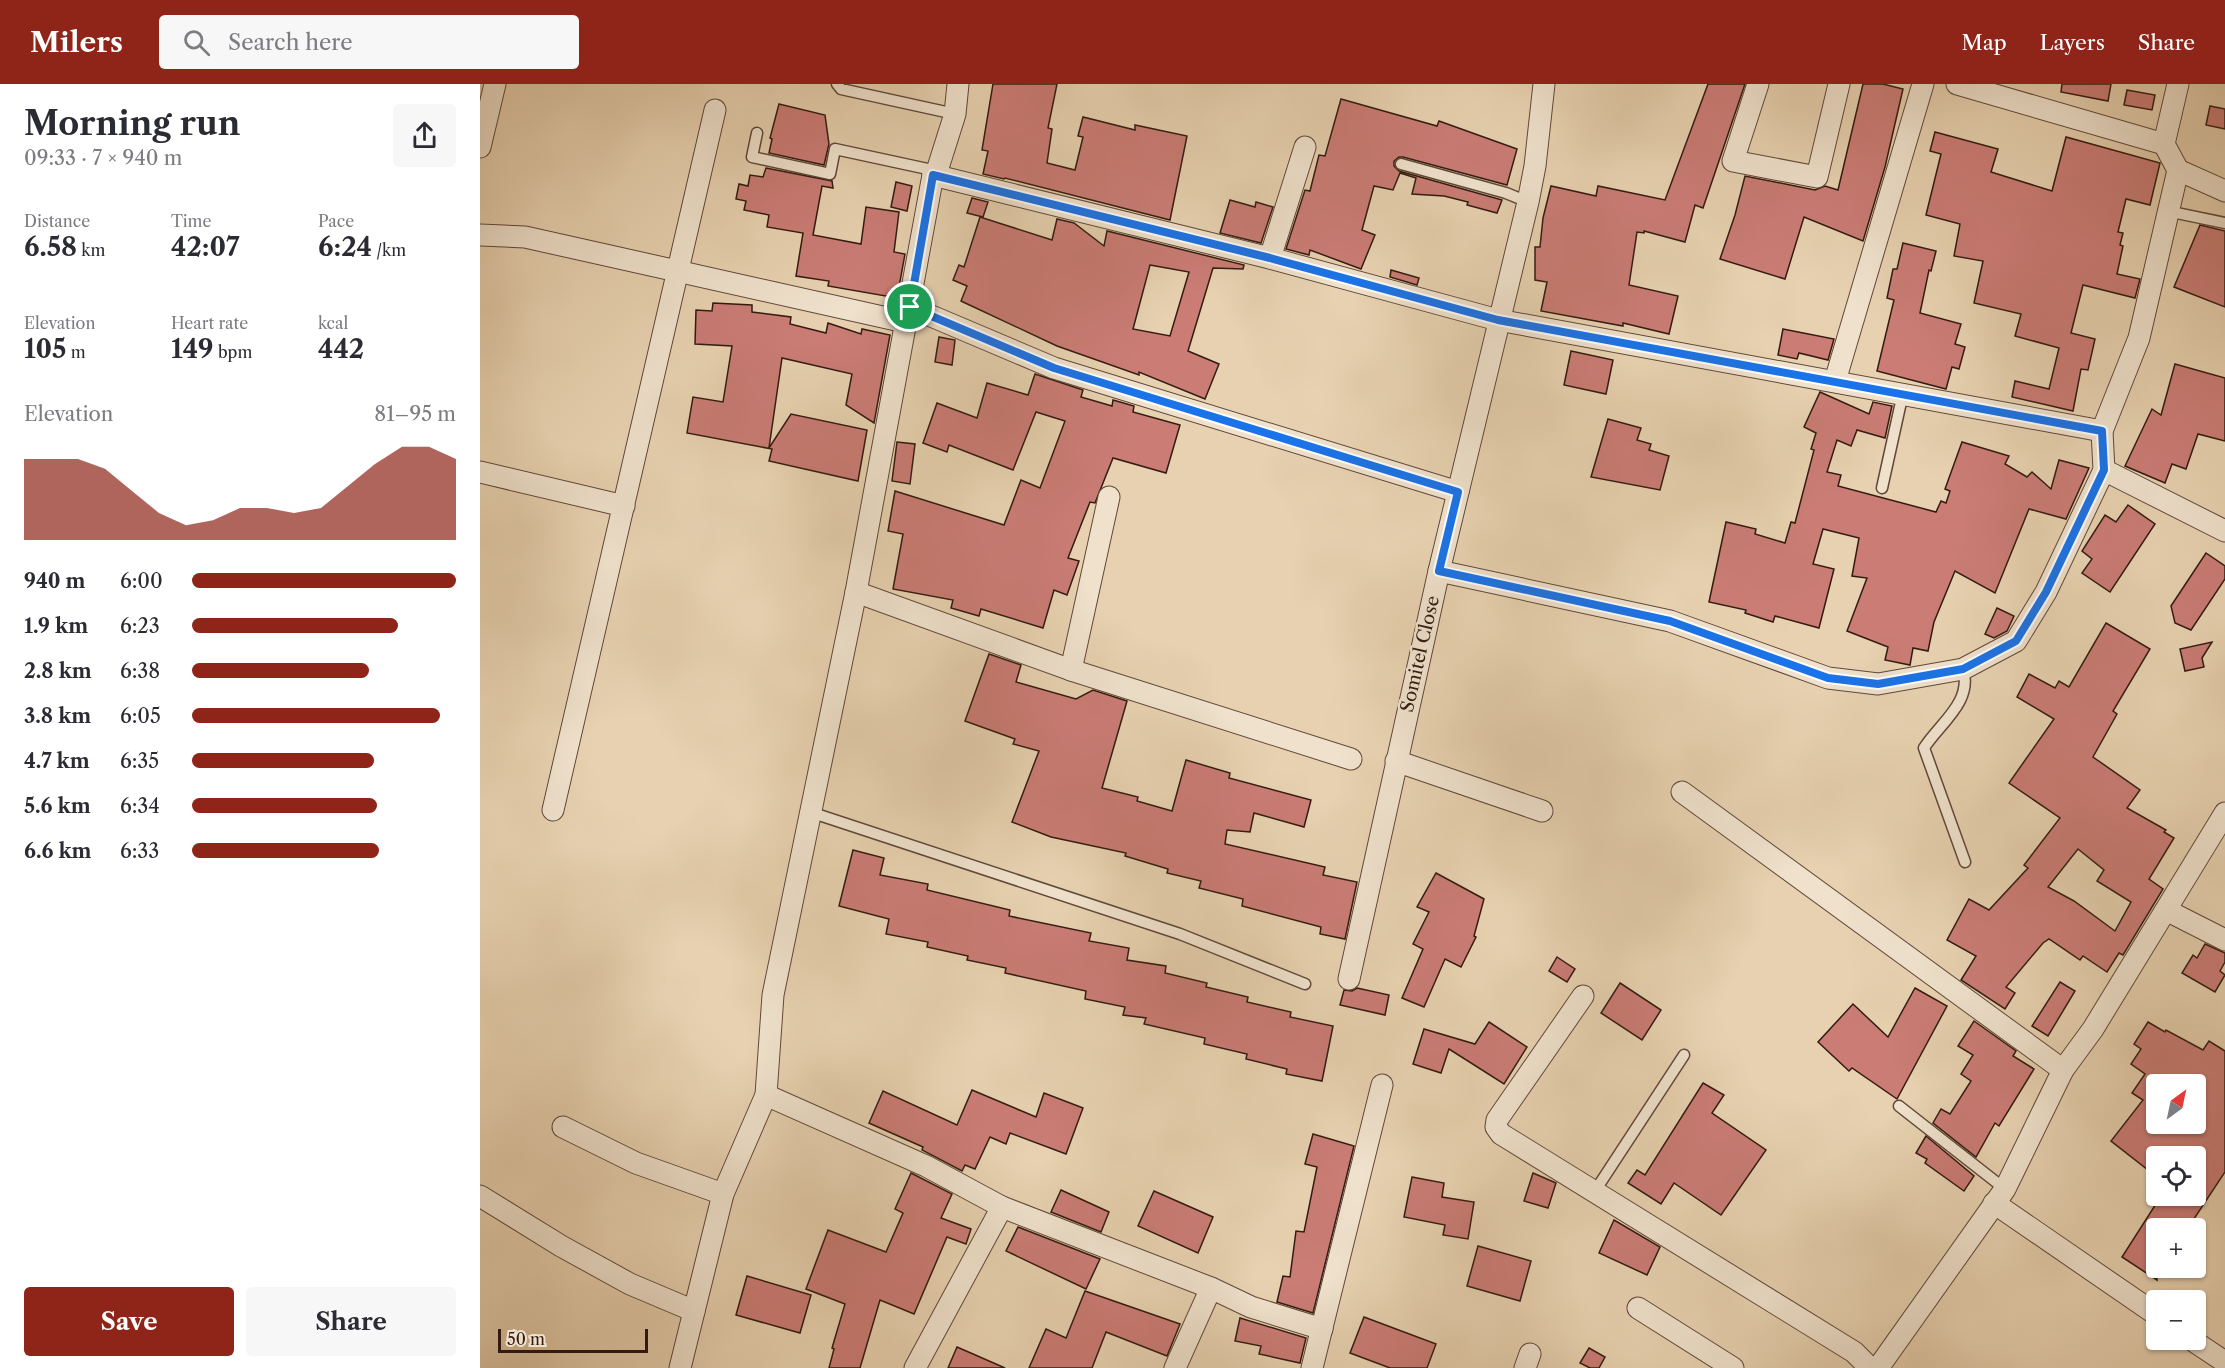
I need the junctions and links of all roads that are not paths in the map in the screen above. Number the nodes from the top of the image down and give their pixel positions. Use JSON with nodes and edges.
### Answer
{"nodes":[{"id":1,"x":495,"y":84,"type":"edge"},
{"id":2,"x":837,"y":84,"type":"edge"},
{"id":3,"x":958,"y":84,"type":"edge"},
{"id":4,"x":1544,"y":84,"type":"edge"},
{"id":5,"x":1758,"y":84,"type":"edge"},
{"id":6,"x":1839,"y":84,"type":"edge"},
{"id":7,"x":1923,"y":84,"type":"edge"},
{"id":8,"x":1957,"y":84,"type":"edge"},
{"id":9,"x":2178,"y":84,"type":"edge"},
{"id":10,"x":2014,"y":91,"type":"edge"},
{"id":11,"x":714,"y":110,"type":"dead end"},
{"id":12,"x":955,"y":114,"type":"junction"},
{"id":13,"x":757,"y":132,"type":"dead end"},
{"id":14,"x":2164,"y":144,"type":"junction"},
{"id":15,"x":480,"y":147,"type":"edge"},
{"id":16,"x":1305,"y":147,"type":"dead end"},
{"id":17,"x":1401,"y":164,"type":"dead end"},
{"id":18,"x":2178,"y":170,"type":"junction"},
{"id":19,"x":935,"y":173,"type":"junction"},
{"id":20,"x":2225,"y":191,"type":"edge"},
{"id":21,"x":1528,"y":202,"type":"junction"},
{"id":22,"x":2167,"y":210,"type":"junction"},
{"id":23,"x":2225,"y":223,"type":"edge"},
{"id":24,"x":480,"y":235,"type":"edge"},
{"id":25,"x":1270,"y":258,"type":"junction"},
{"id":26,"x":678,"y":272,"type":"junction"},
{"id":27,"x":908,"y":315,"type":"junction"},
{"id":28,"x":1498,"y":320,"type":"junction"},
{"id":29,"x":1835,"y":381,"type":"junction"},
{"id":30,"x":1903,"y":393,"type":"junction"},
{"id":31,"x":2102,"y":431,"type":"junction"},
{"id":32,"x":2104,"y":470,"type":"junction"},
{"id":33,"x":480,"y":472,"type":"edge"},
{"id":34,"x":1882,"y":488,"type":"dead end"},
{"id":35,"x":1458,"y":492,"type":"junction"},
{"id":36,"x":1109,"y":497,"type":"dead end"},
{"id":37,"x":624,"y":506,"type":"junction"},
{"id":38,"x":2225,"y":531,"type":"edge"},
{"id":39,"x":1439,"y":571,"type":"junction"},
{"id":40,"x":856,"y":592,"type":"junction"},
{"id":41,"x":1963,"y":669,"type":"junction"},
{"id":42,"x":1071,"y":670,"type":"junction"},
{"id":43,"x":1351,"y":759,"type":"dead end"},
{"id":44,"x":1396,"y":761,"type":"junction"},
{"id":45,"x":1682,"y":792,"type":"dead end"},
{"id":46,"x":552,"y":810,"type":"dead end"},
{"id":47,"x":1542,"y":811,"type":"dead end"},
{"id":48,"x":810,"y":812,"type":"junction"},
{"id":49,"x":2225,"y":813,"type":"edge"},
{"id":50,"x":1965,"y":862,"type":"dead end"},
{"id":51,"x":2166,"y":910,"type":"junction"},
{"id":52,"x":2225,"y":940,"type":"edge"},
{"id":53,"x":1349,"y":979,"type":"dead end"},
{"id":54,"x":1305,"y":984,"type":"dead end"},
{"id":55,"x":1583,"y":996,"type":"dead end"},
{"id":56,"x":1684,"y":1055,"type":"dead end"},
{"id":57,"x":2064,"y":1070,"type":"junction"},
{"id":58,"x":1382,"y":1085,"type":"dead end"},
{"id":59,"x":766,"y":1095,"type":"junction"},
{"id":60,"x":1899,"y":1107,"type":"dead end"},
{"id":61,"x":563,"y":1127,"type":"dead end"},
{"id":62,"x":1595,"y":1191,"type":"junction"},
{"id":63,"x":723,"y":1194,"type":"junction"},
{"id":64,"x":480,"y":1196,"type":"edge"},
{"id":65,"x":2000,"y":1196,"type":"junction"},
{"id":66,"x":1002,"y":1207,"type":"junction"},
{"id":67,"x":1211,"y":1288,"type":"junction"},
{"id":68,"x":2146,"y":1307,"type":"edge"},
{"id":69,"x":1638,"y":1308,"type":"dead end"},
{"id":70,"x":694,"y":1311,"type":"junction"},
{"id":71,"x":1322,"y":1329,"type":"junction"},
{"id":72,"x":2206,"y":1349,"type":"edge"},
{"id":73,"x":2225,"y":1362,"type":"edge"},
{"id":74,"x":680,"y":1368,"type":"edge"},
{"id":75,"x":915,"y":1368,"type":"edge"},
{"id":76,"x":1174,"y":1368,"type":"edge"},
{"id":77,"x":1312,"y":1368,"type":"edge"},
{"id":78,"x":1733,"y":1368,"type":"edge"},
{"id":79,"x":1870,"y":1368,"type":"edge"},
{"id":80,"x":1878,"y":1368,"type":"edge"}],
"edges":[{"from":1,"to":15,"type":"street"},
{"from":2,"to":12,"type":"lane"},
{"from":3,"to":12,"type":"street"},
{"from":4,"to":21,"type":"street","name":"Somitel Close"},
{"from":5,"to":6,"type":"street"},
{"from":7,"to":29,"type":"street"},
{"from":8,"to":10,"type":"street"},
{"from":9,"to":14,"type":"street"},
{"from":10,"to":14,"type":"street"},
{"from":11,"to":26,"type":"street"},
{"from":12,"to":19,"type":"street"},
{"from":13,"to":19,"type":"lane"},
{"from":14,"to":18,"type":"street"},
{"from":16,"to":25,"type":"street"},
{"from":17,"to":21,"type":"lane"},
{"from":18,"to":20,"type":"street"},
{"from":18,"to":22,"type":"street"},
{"from":19,"to":25,"type":"street"},
{"from":19,"to":27,"type":"street"},
{"from":21,"to":28,"type":"street","name":"Somitel Close"},
{"from":22,"to":23,"type":"lane"},
{"from":22,"to":31,"type":"street"},
{"from":24,"to":26,"type":"street"},
{"from":25,"to":28,"type":"street"},
{"from":26,"to":27,"type":"street"},
{"from":26,"to":37,"type":"street"},
{"from":27,"to":35,"type":"street"},
{"from":27,"to":40,"type":"street"},
{"from":28,"to":29,"type":"street"},
{"from":28,"to":35,"type":"street","name":"Somitel Close"},
{"from":29,"to":30,"type":"street"},
{"from":30,"to":31,"type":"street"},
{"from":30,"to":34,"type":"lane"},
{"from":31,"to":32,"type":"street"},
{"from":32,"to":38,"type":"street"},
{"from":32,"to":41,"type":"street"},
{"from":33,"to":37,"type":"street"},
{"from":35,"to":39,"type":"street","name":"Somitel Close"},
{"from":36,"to":42,"type":"street"},
{"from":37,"to":46,"type":"street"},
{"from":39,"to":41,"type":"street"},
{"from":39,"to":44,"type":"street","name":"Somitel Close"},
{"from":40,"to":42,"type":"street"},
{"from":40,"to":48,"type":"street"},
{"from":41,"to":50,"type":"lane"},
{"from":42,"to":43,"type":"street"},
{"from":44,"to":47,"type":"street"},
{"from":44,"to":53,"type":"street","name":"Somitel Close"},
{"from":45,"to":57,"type":"street"},
{"from":48,"to":54,"type":"lane"},
{"from":48,"to":59,"type":"street"},
{"from":49,"to":51,"type":"street"},
{"from":51,"to":52,"type":"street"},
{"from":51,"to":57,"type":"street"},
{"from":55,"to":62,"type":"street"},
{"from":56,"to":62,"type":"lane"},
{"from":57,"to":65,"type":"street"},
{"from":58,"to":71,"type":"street"},
{"from":59,"to":63,"type":"street"},
{"from":59,"to":66,"type":"street"},
{"from":60,"to":65,"type":"lane"},
{"from":61,"to":63,"type":"street"},
{"from":62,"to":79,"type":"street"},
{"from":63,"to":70,"type":"street"},
{"from":64,"to":70,"type":"street"},
{"from":65,"to":68,"type":"street"},
{"from":65,"to":80,"type":"street"},
{"from":66,"to":67,"type":"street"},
{"from":66,"to":75,"type":"street"},
{"from":67,"to":71,"type":"street"},
{"from":67,"to":76,"type":"street"},
{"from":69,"to":78,"type":"street"},
{"from":70,"to":74,"type":"street"},
{"from":71,"to":77,"type":"street"},
{"from":72,"to":73,"type":"street"}]}
